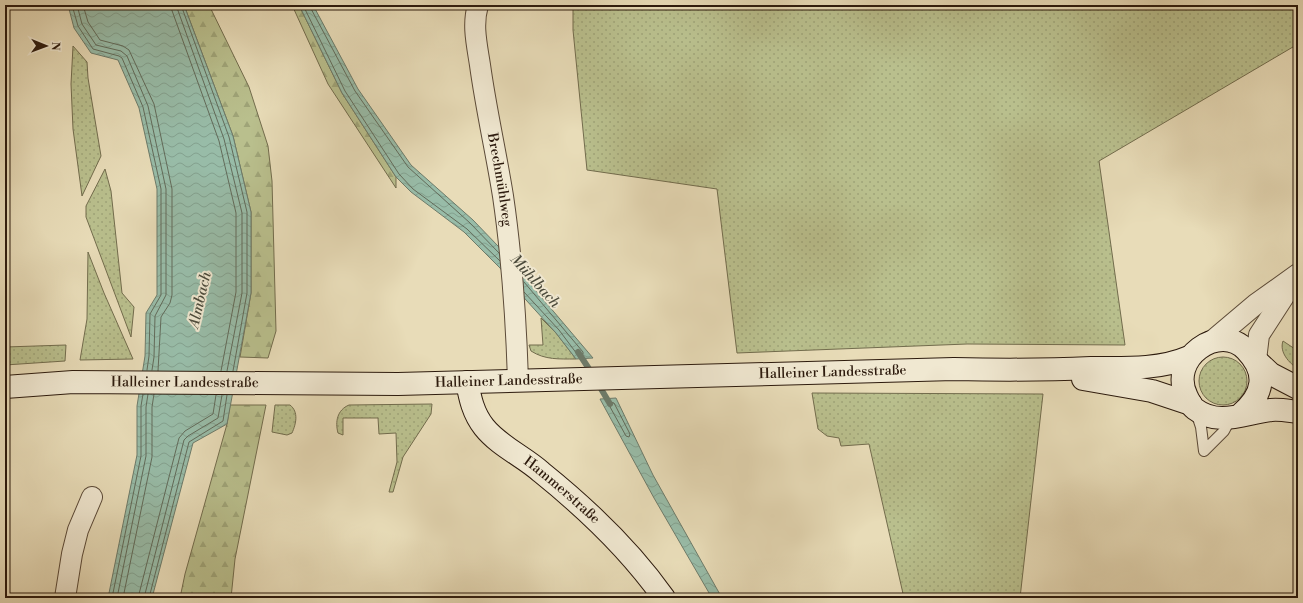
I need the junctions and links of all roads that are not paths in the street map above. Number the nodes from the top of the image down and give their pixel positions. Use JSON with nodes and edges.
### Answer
{"nodes":[{"id":1,"x":478,"y":5,"type":"edge"},
{"id":2,"x":1298,"y":274,"type":"edge"},
{"id":3,"x":1211,"y":342,"type":"junction"},
{"id":4,"x":1190,"y":357,"type":"junction"},
{"id":5,"x":1256,"y":361,"type":"junction"},
{"id":6,"x":1012,"y":370,"type":"junction"},
{"id":7,"x":518,"y":380,"type":"junction"},
{"id":8,"x":467,"y":382,"type":"junction"},
{"id":9,"x":5,"y":387,"type":"edge"},
{"id":10,"x":1298,"y":388,"type":"edge"},
{"id":11,"x":1193,"y":407,"type":"junction"},
{"id":12,"x":1298,"y":412,"type":"edge"},
{"id":13,"x":1236,"y":416,"type":"junction"},
{"id":14,"x":92,"y":497,"type":"dead end"},
{"id":15,"x":65,"y":598,"type":"edge"},
{"id":16,"x":664,"y":598,"type":"edge"}],
"edges":[{"from":1,"to":7,"type":"street","name":"Brechmühlweg"},
{"from":2,"to":3,"type":"street"},
{"from":2,"to":5,"type":"street"},
{"from":3,"to":4,"type":"main road","name":"Halleiner Landesstraße"},
{"from":3,"to":5,"type":"main road"},
{"from":4,"to":6,"type":"main road","name":"Halleiner Landesstraße"},
{"from":4,"to":11,"type":"main road"},
{"from":5,"to":10,"type":"main road"},
{"from":5,"to":13,"type":"main road"},
{"from":6,"to":7,"type":"main road","name":"Halleiner Landesstraße"},
{"from":6,"to":11,"type":"main road","name":"Halleiner Landesstraße"},
{"from":7,"to":8,"type":"main road","name":"Halleiner Landesstraße"},
{"from":8,"to":9,"type":"main road","name":"Halleiner Landesstraße"},
{"from":8,"to":16,"type":"main road","name":"Hammerstraße"},
{"from":11,"to":13,"type":"main road","name":"Halleiner Landesstraße"},
{"from":11,"to":13,"type":"lane"},
{"from":12,"to":13,"type":"main road","name":"Halleiner Landesstraße"},
{"from":14,"to":15,"type":"street"}]}
